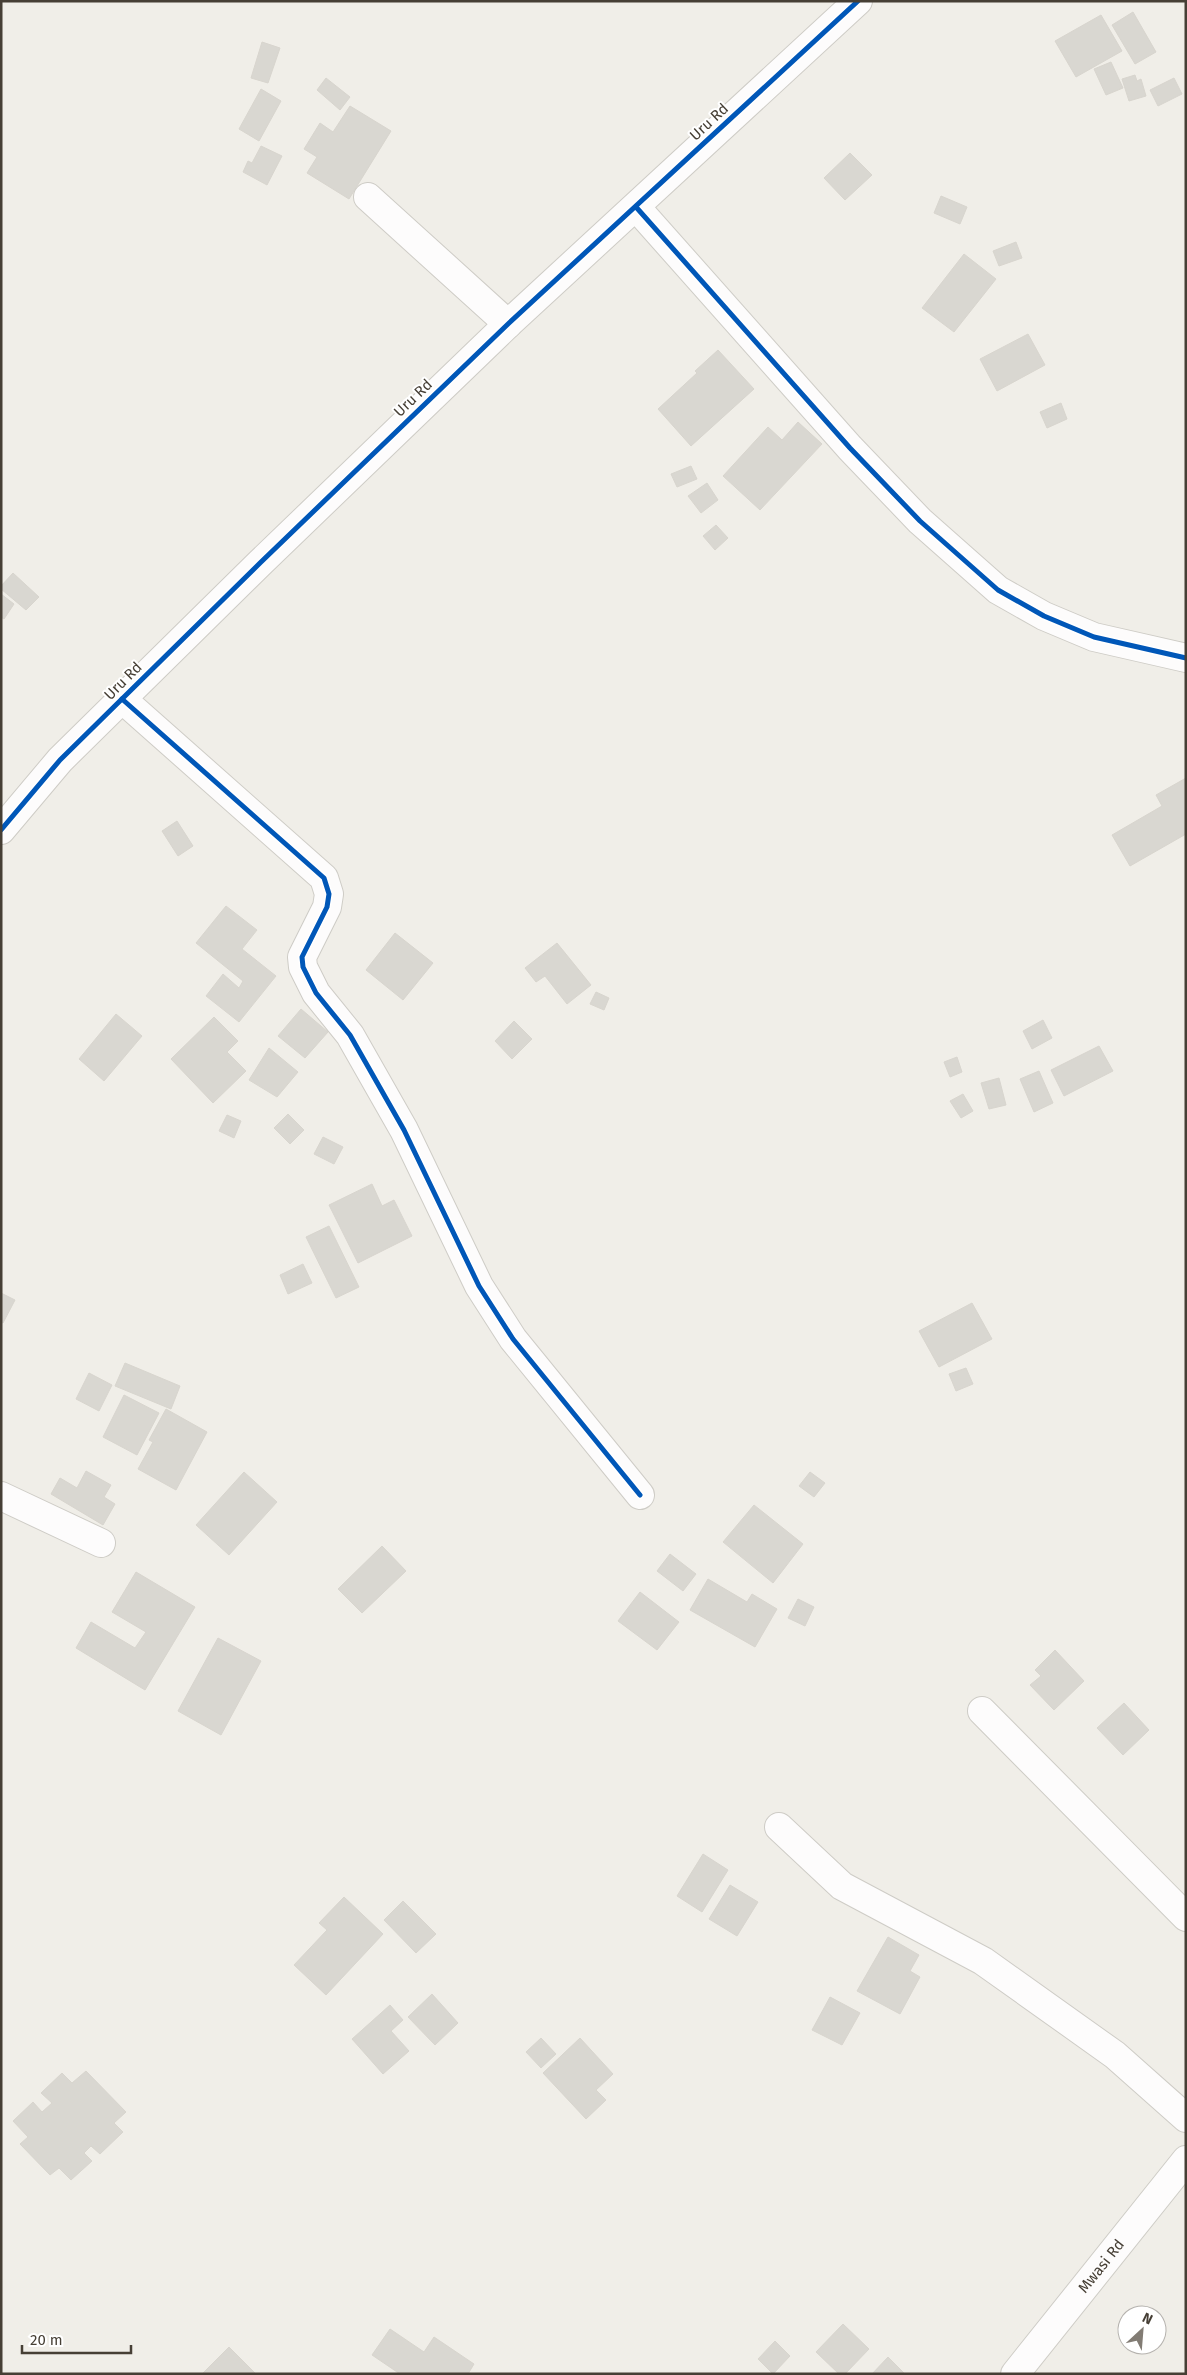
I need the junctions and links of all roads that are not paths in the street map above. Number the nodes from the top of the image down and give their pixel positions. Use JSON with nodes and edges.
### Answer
{"nodes":[{"id":1,"x":858,"y":1,"type":"edge"},
{"id":2,"x":368,"y":197,"type":"dead end"},
{"id":3,"x":636,"y":206,"type":"junction"},
{"id":4,"x":508,"y":324,"type":"junction"},
{"id":5,"x":1186,"y":658,"type":"edge"},
{"id":6,"x":122,"y":699,"type":"junction"},
{"id":7,"x":1,"y":830,"type":"edge"},
{"id":8,"x":640,"y":1495,"type":"dead end"},
{"id":9,"x":1,"y":1496,"type":"edge"},
{"id":10,"x":101,"y":1543,"type":"dead end"},
{"id":11,"x":982,"y":1711,"type":"dead end"},
{"id":12,"x":779,"y":1827,"type":"dead end"},
{"id":13,"x":1186,"y":1916,"type":"edge"},
{"id":14,"x":1186,"y":2118,"type":"edge"},
{"id":15,"x":1186,"y":2160,"type":"edge"},
{"id":16,"x":1016,"y":2374,"type":"edge"}],
"edges":[{"from":1,"to":3,"type":"street","name":"Uru Rd"},
{"from":2,"to":4,"type":"street"},
{"from":3,"to":4,"type":"street","name":"Uru Rd"},
{"from":3,"to":5,"type":"street"},
{"from":4,"to":6,"type":"street","name":"Uru Rd"},
{"from":6,"to":7,"type":"street","name":"Uru Rd"},
{"from":6,"to":8,"type":"street"},
{"from":9,"to":10,"type":"street"},
{"from":11,"to":13,"type":"street"},
{"from":12,"to":14,"type":"street"},
{"from":15,"to":16,"type":"street","name":"Mwasi Rd"}]}
